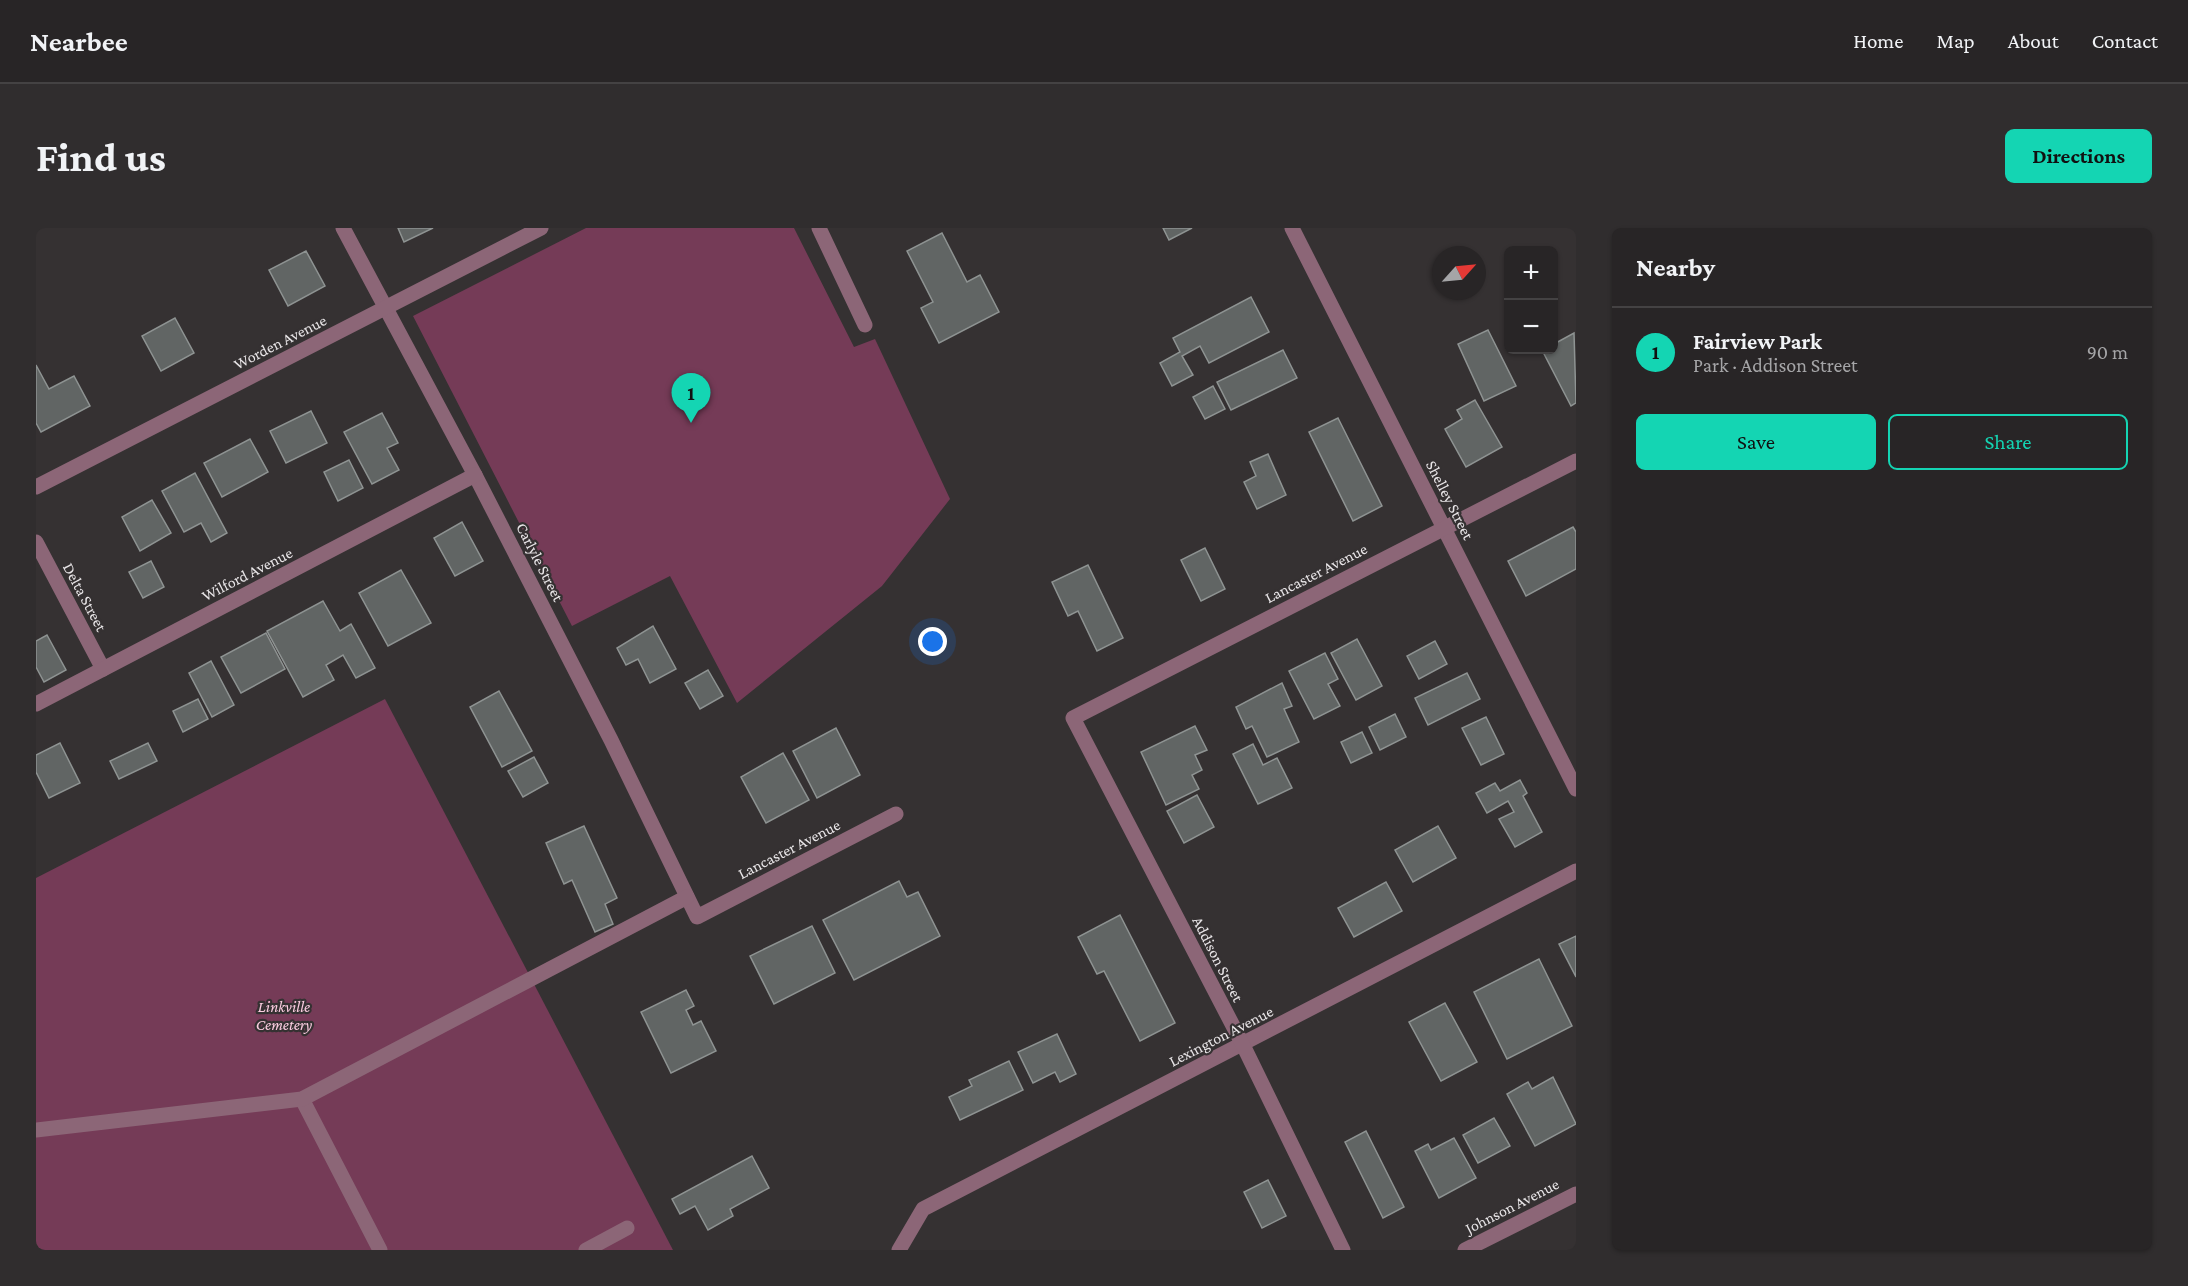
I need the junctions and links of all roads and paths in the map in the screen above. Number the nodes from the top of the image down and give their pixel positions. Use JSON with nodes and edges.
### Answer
{"nodes":[{"id":1,"x":343,"y":228,"type":"edge"},
{"id":2,"x":541,"y":228,"type":"edge"},
{"id":3,"x":819,"y":228,"type":"edge"},
{"id":4,"x":1292,"y":228,"type":"edge"},
{"id":5,"x":386,"y":308,"type":"junction"},
{"id":6,"x":865,"y":326,"type":"dead end"},
{"id":7,"x":1576,"y":461,"type":"edge"},
{"id":8,"x":475,"y":475,"type":"junction"},
{"id":9,"x":36,"y":487,"type":"edge"},
{"id":10,"x":1444,"y":528,"type":"junction"},
{"id":11,"x":36,"y":542,"type":"edge"},
{"id":12,"x":103,"y":669,"type":"junction"},
{"id":13,"x":36,"y":704,"type":"edge"},
{"id":14,"x":1073,"y":718,"type":"joint"},
{"id":15,"x":1576,"y":789,"type":"edge"},
{"id":16,"x":896,"y":814,"type":"dead end"},
{"id":17,"x":1576,"y":871,"type":"edge"},
{"id":18,"x":687,"y":897,"type":"junction"},
{"id":19,"x":697,"y":916,"type":"joint"},
{"id":20,"x":1243,"y":1045,"type":"junction"},
{"id":21,"x":302,"y":1099,"type":"junction"},
{"id":22,"x":36,"y":1130,"type":"edge"},
{"id":23,"x":1576,"y":1194,"type":"edge"},
{"id":24,"x":627,"y":1228,"type":"dead end"},
{"id":25,"x":380,"y":1250,"type":"edge"},
{"id":26,"x":586,"y":1250,"type":"edge"},
{"id":27,"x":899,"y":1250,"type":"edge"},
{"id":28,"x":1343,"y":1250,"type":"edge"},
{"id":29,"x":1465,"y":1250,"type":"edge"}],
"edges":[{"from":1,"to":5,"type":"street","name":"Carlyle Street"},
{"from":2,"to":5,"type":"street","name":"Worden Avenue"},
{"from":3,"to":6,"type":"street"},
{"from":4,"to":10,"type":"street","name":"Shelley Street"},
{"from":5,"to":8,"type":"street","name":"Carlyle Street"},
{"from":5,"to":9,"type":"street","name":"Worden Avenue"},
{"from":7,"to":10,"type":"street","name":"Lancaster Avenue"},
{"from":8,"to":12,"type":"street","name":"Wilford Avenue"},
{"from":8,"to":18,"type":"street","name":"Carlyle Street"},
{"from":10,"to":14,"type":"street","name":"Lancaster Avenue"},
{"from":10,"to":15,"type":"street","name":"Shelley Street"},
{"from":11,"to":12,"type":"street","name":"Delta Street"},
{"from":12,"to":13,"type":"street","name":"Wilford Avenue"},
{"from":14,"to":20,"type":"street","name":"Addison Street"},
{"from":16,"to":19,"type":"street","name":"Lancaster Avenue"},
{"from":17,"to":20,"type":"street","name":"Lexington Avenue"},
{"from":18,"to":19,"type":"street","name":"Carlyle Street"},
{"from":18,"to":21,"type":"street"},
{"from":20,"to":27,"type":"street","name":"Lexington Avenue"},
{"from":20,"to":28,"type":"street","name":"Addison Street"},
{"from":21,"to":22,"type":"street"},
{"from":21,"to":25,"type":"street"},
{"from":23,"to":29,"type":"street","name":"Johnson Avenue"},
{"from":24,"to":26,"type":"street"}]}
